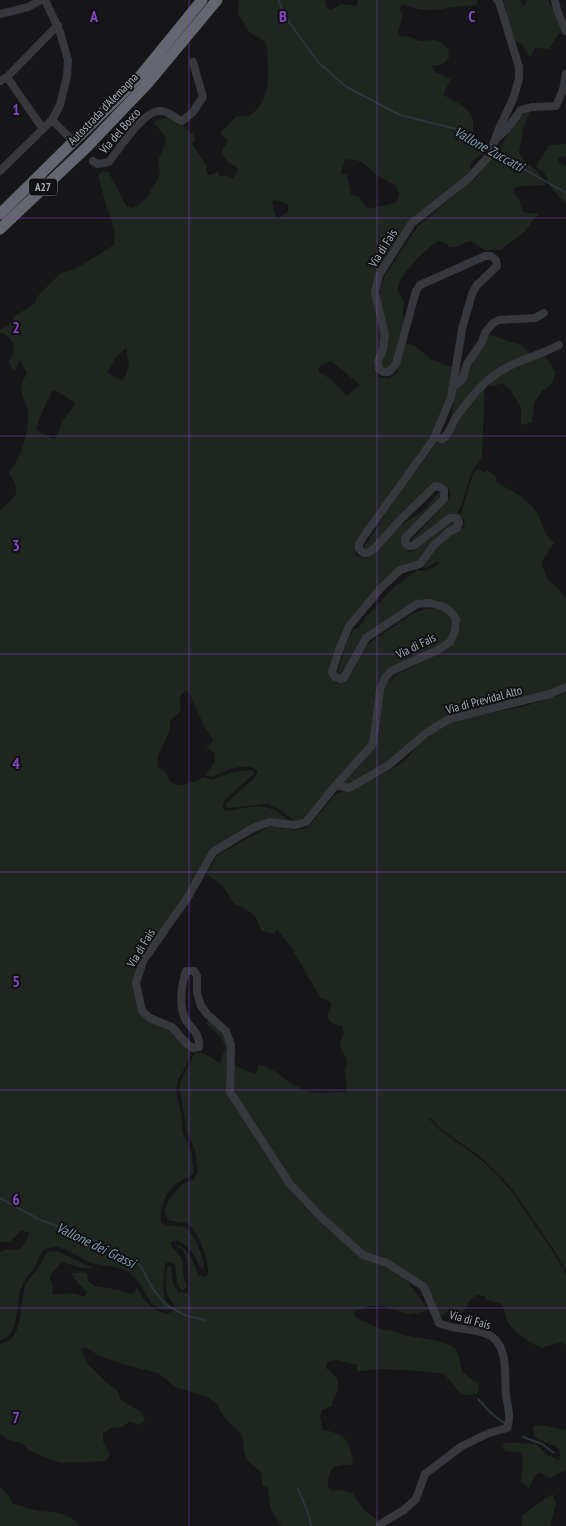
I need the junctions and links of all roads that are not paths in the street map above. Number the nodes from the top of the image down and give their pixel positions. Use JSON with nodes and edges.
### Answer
{"nodes":[{"id":1,"x":41,"y":0,"type":"edge"},
{"id":2,"x":45,"y":0,"type":"edge"},
{"id":3,"x":202,"y":0,"type":"edge"},
{"id":4,"x":217,"y":0,"type":"edge"},
{"id":5,"x":497,"y":0,"type":"edge"},
{"id":6,"x":555,"y":0,"type":"edge"},
{"id":7,"x":0,"y":14,"type":"edge"},
{"id":8,"x":58,"y":26,"type":"junction"},
{"id":9,"x":566,"y":31,"type":"edge"},
{"id":10,"x":193,"y":62,"type":"dead end"},
{"id":11,"x":566,"y":74,"type":"edge"},
{"id":12,"x":4,"y":79,"type":"edge"},
{"id":13,"x":52,"y":120,"type":"junction"},
{"id":14,"x":43,"y":129,"type":"junction"},
{"id":15,"x":69,"y":136,"type":"dead end"},
{"id":16,"x":491,"y":149,"type":"junction"},
{"id":17,"x":93,"y":161,"type":"dead end"},
{"id":18,"x":1,"y":168,"type":"edge"},
{"id":19,"x":0,"y":214,"type":"edge"},
{"id":20,"x":0,"y":229,"type":"edge"},
{"id":21,"x":544,"y":313,"type":"dead end"},
{"id":22,"x":559,"y":345,"type":"dead end"},
{"id":23,"x":452,"y":388,"type":"junction"},
{"id":24,"x":434,"y":437,"type":"junction"},
{"id":25,"x":566,"y":686,"type":"edge"},
{"id":26,"x":336,"y":785,"type":"junction"},
{"id":27,"x":380,"y":1526,"type":"edge"}],
"edges":[{"from":1,"to":7,"type":"street"},
{"from":2,"to":8,"type":"street"},
{"from":3,"to":19,"type":"highway","name":"Autostrada d'Alemagna","number":"A27"},
{"from":4,"to":20,"type":"highway","name":"Autostrada d'Alemagna","number":"A27"},
{"from":5,"to":16,"type":"street"},
{"from":6,"to":9,"type":"street"},
{"from":8,"to":12,"type":"street"},
{"from":8,"to":13,"type":"street"},
{"from":10,"to":17,"type":"street","name":"Via del Bosco"},
{"from":11,"to":16,"type":"street"},
{"from":12,"to":14,"type":"street"},
{"from":13,"to":14,"type":"street"},
{"from":13,"to":15,"type":"street"},
{"from":14,"to":18,"type":"street"},
{"from":16,"to":23,"type":"street","name":"Via di Fais"},
{"from":21,"to":23,"type":"street"},
{"from":22,"to":24,"type":"street"},
{"from":23,"to":24,"type":"street","name":"Via di Fais"},
{"from":24,"to":26,"type":"street","name":"Via di Fais"},
{"from":25,"to":26,"type":"street","name":"Via di Previdal Alto"},
{"from":26,"to":27,"type":"street","name":"Via di Fais"}]}
